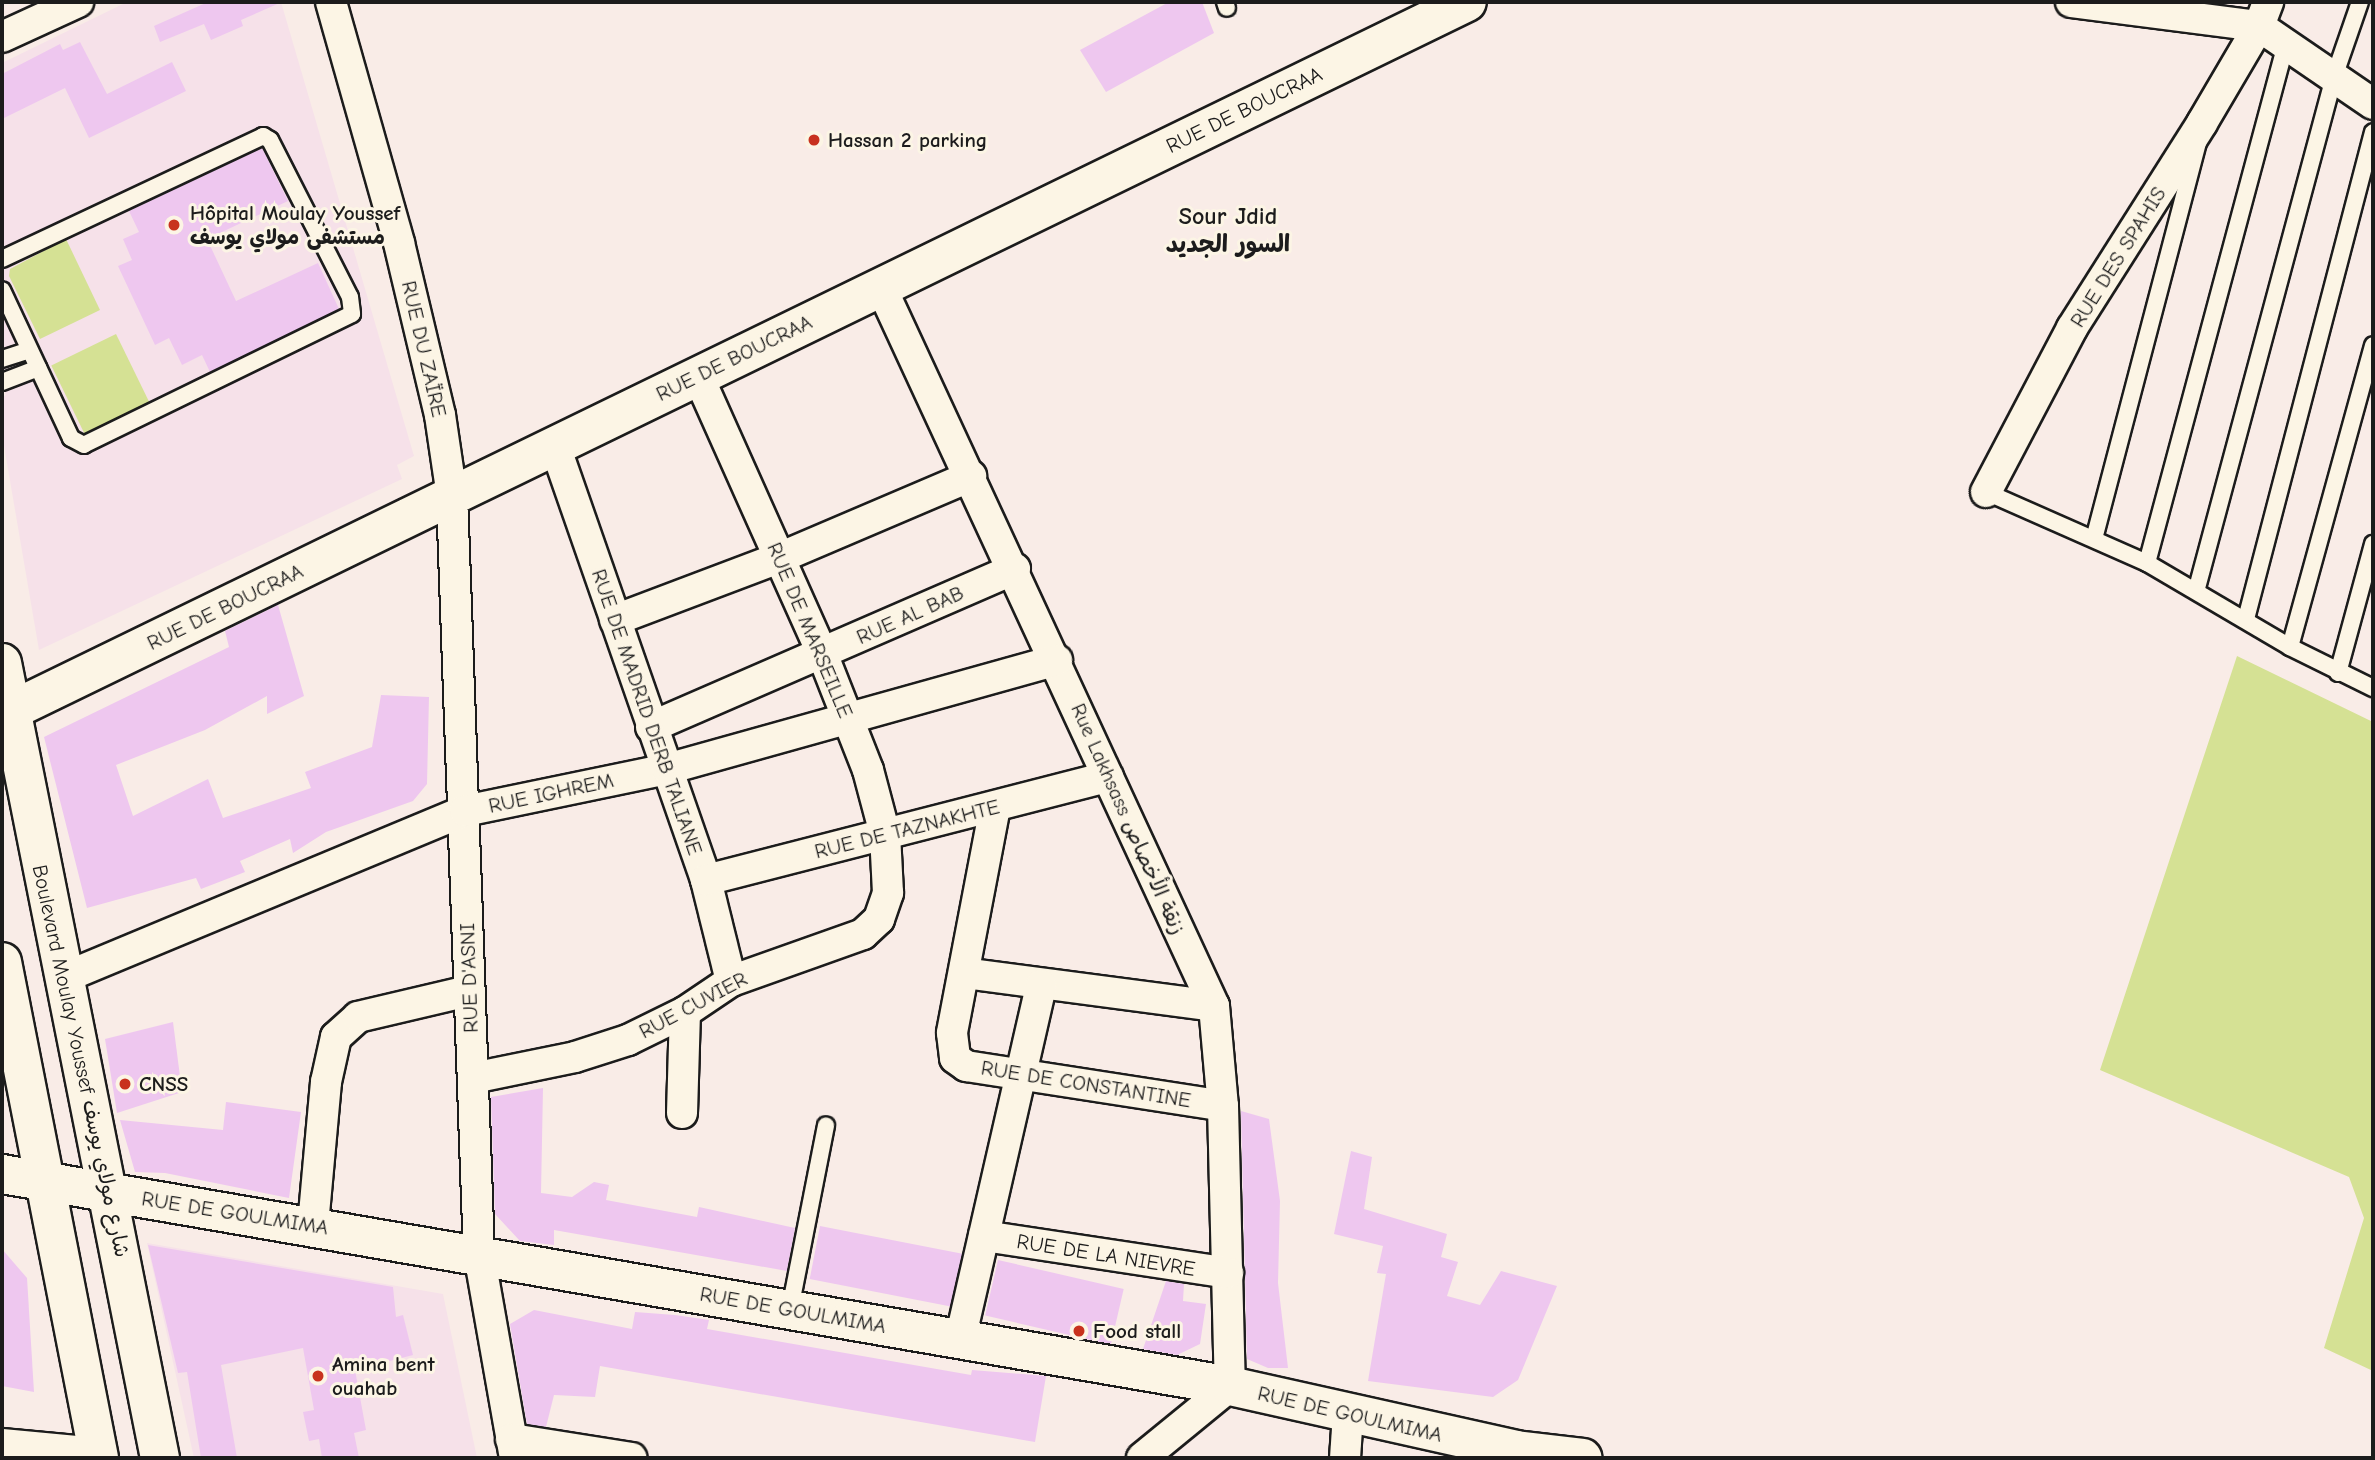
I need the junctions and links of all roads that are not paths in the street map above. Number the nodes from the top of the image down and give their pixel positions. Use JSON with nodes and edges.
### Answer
{"nodes":[{"id":1,"x":78,"y":2,"type":"edge"},
{"id":2,"x":331,"y":2,"type":"edge"},
{"id":3,"x":1467,"y":2,"type":"edge"},
{"id":4,"x":2071,"y":2,"type":"edge"},
{"id":5,"x":2360,"y":2,"type":"edge"},
{"id":6,"x":2210,"y":10,"type":"edge"},
{"id":7,"x":2263,"y":14,"type":"edge"},
{"id":8,"x":2,"y":37,"type":"edge"},
{"id":9,"x":2286,"y":44,"type":"junction"},
{"id":10,"x":2333,"y":77,"type":"junction"},
{"id":11,"x":2373,"y":104,"type":"edge"},
{"id":12,"x":2202,"y":123,"type":"junction"},
{"id":13,"x":2373,"y":132,"type":"edge"},
{"id":14,"x":2,"y":259,"type":"edge"},
{"id":15,"x":881,"y":287,"type":"junction"},
{"id":16,"x":2,"y":290,"type":"edge"},
{"id":17,"x":2373,"y":345,"type":"edge"},
{"id":18,"x":29,"y":350,"type":"junction"},
{"id":19,"x":2,"y":359,"type":"edge"},
{"id":20,"x":38,"y":368,"type":"junction"},
{"id":21,"x":698,"y":376,"type":"junction"},
{"id":22,"x":2,"y":382,"type":"edge"},
{"id":23,"x":555,"y":446,"type":"junction"},
{"id":24,"x":971,"y":476,"type":"junction"},
{"id":25,"x":1986,"y":492,"type":"joint"},
{"id":26,"x":452,"y":496,"type":"junction"},
{"id":27,"x":2094,"y":540,"type":"junction"},
{"id":28,"x":2373,"y":544,"type":"edge"},
{"id":29,"x":779,"y":558,"type":"junction"},
{"id":30,"x":2147,"y":563,"type":"junction"},
{"id":31,"x":1015,"y":569,"type":"junction"},
{"id":32,"x":2197,"y":588,"type":"junction"},
{"id":33,"x":2246,"y":619,"type":"junction"},
{"id":34,"x":615,"y":620,"type":"junction"},
{"id":35,"x":2290,"y":647,"type":"junction"},
{"id":36,"x":822,"y":653,"type":"junction"},
{"id":37,"x":1057,"y":660,"type":"junction"},
{"id":38,"x":2,"y":663,"type":"edge"},
{"id":39,"x":2339,"y":673,"type":"junction"},
{"id":40,"x":2373,"y":688,"type":"edge"},
{"id":41,"x":6,"y":713,"type":"edge"},
{"id":42,"x":848,"y":717,"type":"junction"},
{"id":43,"x":651,"y":727,"type":"junction"},
{"id":44,"x":667,"y":769,"type":"junction"},
{"id":45,"x":1108,"y":777,"type":"junction"},
{"id":46,"x":995,"y":807,"type":"junction"},
{"id":47,"x":466,"y":811,"type":"junction"},
{"id":48,"x":885,"y":834,"type":"junction"},
{"id":49,"x":706,"y":880,"type":"junction"},
{"id":50,"x":888,"y":893,"type":"joint"},
{"id":51,"x":2,"y":962,"type":"edge"},
{"id":52,"x":964,"y":973,"type":"junction"},
{"id":53,"x":62,"y":978,"type":"junction"},
{"id":54,"x":731,"y":981,"type":"junction"},
{"id":55,"x":1041,"y":985,"type":"junction"},
{"id":56,"x":468,"y":991,"type":"junction"},
{"id":57,"x":1214,"y":1006,"type":"junction"},
{"id":58,"x":685,"y":1012,"type":"junction"},
{"id":59,"x":1020,"y":1075,"type":"junction"},
{"id":60,"x":473,"y":1078,"type":"junction"},
{"id":61,"x":1223,"y":1106,"type":"junction"},
{"id":62,"x":682,"y":1113,"type":"dead end"},
{"id":63,"x":826,"y":1125,"type":"dead end"},
{"id":64,"x":2,"y":1174,"type":"edge"},
{"id":65,"x":45,"y":1182,"type":"junction"},
{"id":66,"x":109,"y":1194,"type":"junction"},
{"id":67,"x":313,"y":1225,"type":"junction"},
{"id":68,"x":984,"y":1236,"type":"junction"},
{"id":69,"x":479,"y":1254,"type":"junction"},
{"id":70,"x":1228,"y":1273,"type":"junction"},
{"id":71,"x":790,"y":1309,"type":"junction"},
{"id":72,"x":960,"y":1340,"type":"junction"},
{"id":73,"x":1230,"y":1386,"type":"junction"},
{"id":74,"x":1348,"y":1414,"type":"junction"},
{"id":75,"x":2,"y":1444,"type":"edge"},
{"id":76,"x":513,"y":1448,"type":"edge"},
{"id":77,"x":99,"y":1456,"type":"edge"},
{"id":78,"x":1582,"y":1457,"type":"edge"},
{"id":79,"x":160,"y":1458,"type":"edge"},
{"id":80,"x":632,"y":1458,"type":"edge"},
{"id":81,"x":1142,"y":1458,"type":"edge"},
{"id":82,"x":1345,"y":1458,"type":"edge"}],
"edges":[{"from":1,"to":8,"type":"street"},
{"from":2,"to":26,"type":"street","name":"RUE DU ZAÏRE"},
{"from":3,"to":15,"type":"street","name":"RUE DE BOUCRAA"},
{"from":4,"to":6,"type":"street"},
{"from":5,"to":10,"type":"lane"},
{"from":6,"to":7,"type":"street"},
{"from":7,"to":9,"type":"street"},
{"from":7,"to":12,"type":"street","name":"RUE DES SPAHIS"},
{"from":9,"to":10,"type":"street"},
{"from":9,"to":30,"type":"lane"},
{"from":10,"to":11,"type":"street"},
{"from":10,"to":32,"type":"lane"},
{"from":12,"to":25,"type":"street","name":"RUE DES SPAHIS"},
{"from":12,"to":27,"type":"lane"},
{"from":13,"to":33,"type":"lane"},
{"from":14,"to":20,"type":"lane"},
{"from":15,"to":21,"type":"street","name":"RUE DE BOUCRAA"},
{"from":15,"to":24,"type":"street","name":"Rue Lakhsass زنقة الأخصاص"},
{"from":16,"to":18,"type":"lane"},
{"from":17,"to":35,"type":"lane"},
{"from":18,"to":19,"type":"lane"},
{"from":18,"to":20,"type":"lane"},
{"from":20,"to":22,"type":"lane"},
{"from":21,"to":23,"type":"street","name":"RUE DE BOUCRAA"},
{"from":21,"to":29,"type":"street","name":"RUE DE MARSEILLE"},
{"from":23,"to":26,"type":"street","name":"RUE DE BOUCRAA"},
{"from":23,"to":34,"type":"street","name":"RUE DE MADRID DERB TALIANE"},
{"from":24,"to":29,"type":"street"},
{"from":24,"to":31,"type":"street","name":"Rue Lakhsass زنقة الأخصاص"},
{"from":25,"to":27,"type":"lane"},
{"from":26,"to":41,"type":"street","name":"RUE DE BOUCRAA"},
{"from":26,"to":47,"type":"street","name":"RUE D'ASNI"},
{"from":27,"to":30,"type":"lane"},
{"from":28,"to":39,"type":"lane"},
{"from":29,"to":34,"type":"street"},
{"from":29,"to":36,"type":"street","name":"RUE DE MARSEILLE"},
{"from":30,"to":32,"type":"lane"},
{"from":31,"to":36,"type":"street","name":"RUE AL BAB"},
{"from":31,"to":37,"type":"street","name":"Rue Lakhsass زنقة الأخصاص"},
{"from":32,"to":33,"type":"lane"},
{"from":33,"to":35,"type":"lane"},
{"from":34,"to":43,"type":"street","name":"RUE DE MADRID DERB TALIANE"},
{"from":35,"to":39,"type":"lane"},
{"from":36,"to":42,"type":"street","name":"RUE DE MARSEILLE"},
{"from":36,"to":43,"type":"street","name":"RUE AL BAB"},
{"from":37,"to":42,"type":"street","name":"RUE IGHREM"},
{"from":37,"to":45,"type":"street","name":"Rue Lakhsass زنقة الأخصاص"},
{"from":38,"to":41,"type":"street","name":"Boulevard Moulay Youssef شارع مولاي يوسف"},
{"from":39,"to":40,"type":"lane"},
{"from":41,"to":53,"type":"street","name":"Boulevard Moulay Youssef شارع مولاي يوسف"},
{"from":42,"to":44,"type":"street","name":"RUE IGHREM"},
{"from":42,"to":48,"type":"street","name":"RUE DE MARSEILLE"},
{"from":43,"to":44,"type":"street","name":"RUE DE MADRID DERB TALIANE"},
{"from":44,"to":47,"type":"street","name":"RUE IGHREM"},
{"from":44,"to":49,"type":"street","name":"RUE DE MADRID DERB TALIANE"},
{"from":45,"to":46,"type":"street","name":"RUE DE TAZNAKHTE"},
{"from":45,"to":57,"type":"street","name":"Rue Lakhsass زنقة الأخصاص"},
{"from":46,"to":48,"type":"street","name":"RUE DE TAZNAKHTE"},
{"from":46,"to":52,"type":"street","name":"RUE DE CONSTANTINE"},
{"from":47,"to":53,"type":"street","name":"RUE IGHREM"},
{"from":47,"to":56,"type":"street","name":"RUE D'ASNI"},
{"from":48,"to":49,"type":"street","name":"RUE DE TAZNAKHTE"},
{"from":48,"to":50,"type":"street","name":"RUE DE MARSEILLE"},
{"from":49,"to":54,"type":"street","name":"RUE DE MADRID DERB TALIANE"},
{"from":50,"to":54,"type":"street","name":"RUE CUVIER"},
{"from":51,"to":65,"type":"street"},
{"from":52,"to":55,"type":"street"},
{"from":52,"to":59,"type":"street","name":"RUE DE CONSTANTINE"},
{"from":53,"to":66,"type":"street","name":"Boulevard Moulay Youssef شارع مولاي يوسف"},
{"from":54,"to":58,"type":"street","name":"RUE CUVIER"},
{"from":55,"to":57,"type":"street"},
{"from":55,"to":59,"type":"street"},
{"from":56,"to":60,"type":"street","name":"RUE D'ASNI"},
{"from":56,"to":67,"type":"street"},
{"from":57,"to":61,"type":"street","name":"Rue Lakhsass زنقة الأخصاص"},
{"from":58,"to":60,"type":"street","name":"RUE CUVIER"},
{"from":58,"to":62,"type":"street"},
{"from":59,"to":61,"type":"street","name":"RUE DE CONSTANTINE"},
{"from":59,"to":68,"type":"street"},
{"from":60,"to":69,"type":"street","name":"RUE D'ASNI"},
{"from":61,"to":70,"type":"street","name":"Rue Lakhsass زنقة الأخصاص"},
{"from":63,"to":71,"type":"lane"},
{"from":64,"to":65,"type":"street","name":"RUE DE GOULMIMA"},
{"from":65,"to":66,"type":"street","name":"RUE DE GOULMIMA"},
{"from":65,"to":77,"type":"street"},
{"from":66,"to":67,"type":"street","name":"RUE DE GOULMIMA"},
{"from":66,"to":79,"type":"street","name":"Boulevard Moulay Youssef شارع مولاي يوسف"},
{"from":67,"to":69,"type":"street","name":"RUE DE GOULMIMA"},
{"from":68,"to":70,"type":"street","name":"RUE DE LA NIEVRE"},
{"from":68,"to":72,"type":"street"},
{"from":69,"to":71,"type":"street","name":"RUE DE GOULMIMA"},
{"from":69,"to":76,"type":"street","name":"RUE D'ASNI"},
{"from":70,"to":73,"type":"street","name":"Rue Lakhsass زنقة الأخصاص"},
{"from":71,"to":72,"type":"street","name":"RUE DE GOULMIMA"},
{"from":72,"to":73,"type":"street","name":"RUE DE GOULMIMA"},
{"from":73,"to":74,"type":"street","name":"RUE DE GOULMIMA"},
{"from":73,"to":81,"type":"street"},
{"from":74,"to":78,"type":"street","name":"RUE DE GOULMIMA"},
{"from":74,"to":82,"type":"street"},
{"from":75,"to":77,"type":"street"},
{"from":76,"to":80,"type":"street"}]}
